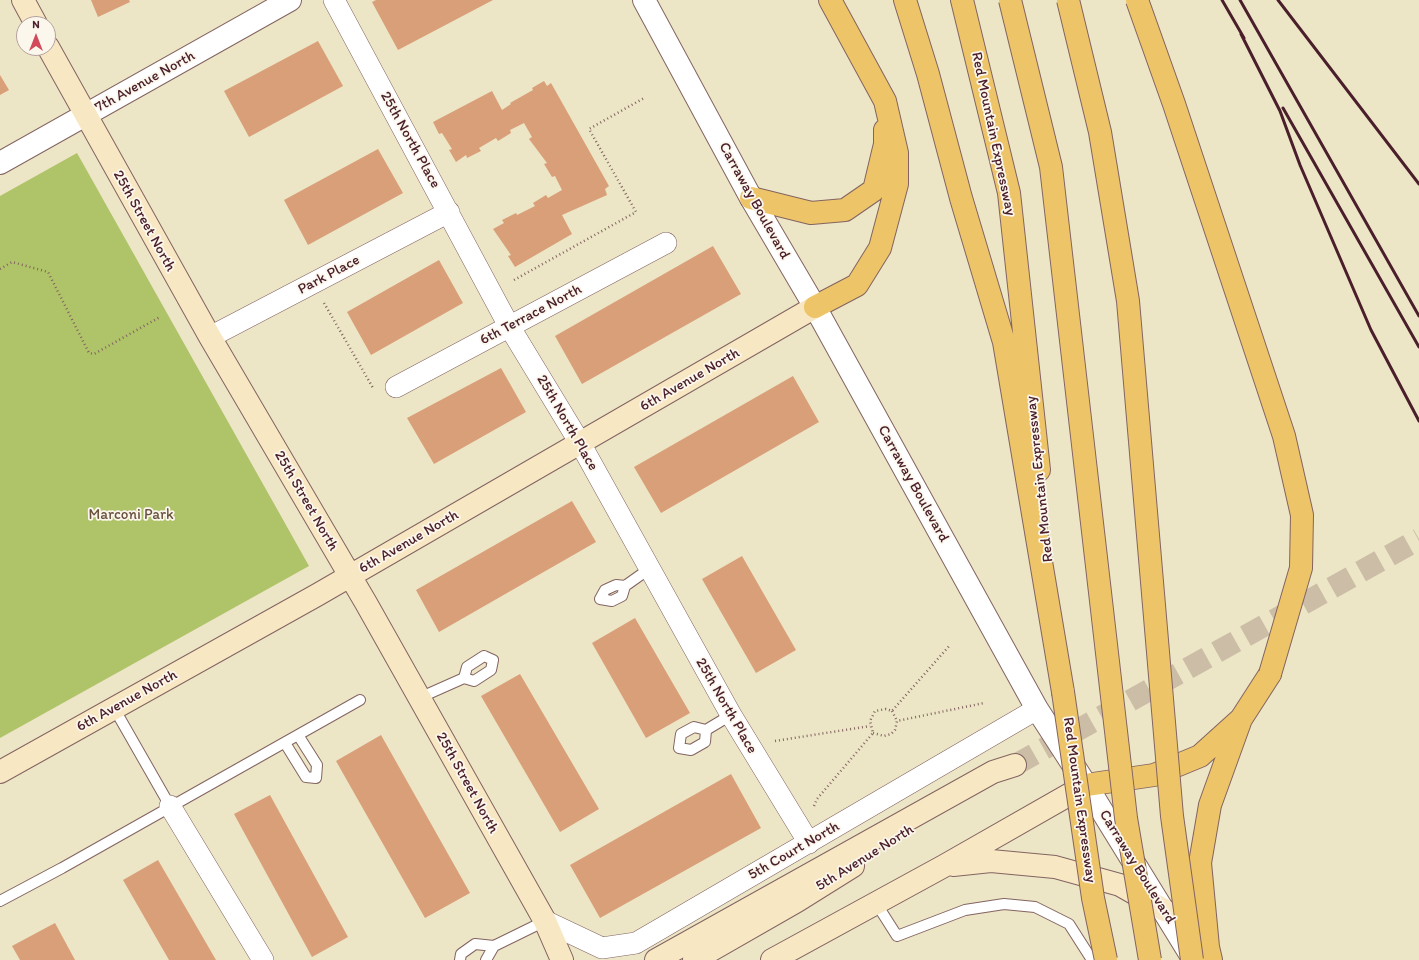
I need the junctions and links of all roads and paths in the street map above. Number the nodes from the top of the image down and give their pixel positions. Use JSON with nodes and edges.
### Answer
{"nodes":[{"id":1,"x":23,"y":0,"type":"edge"},
{"id":2,"x":290,"y":0,"type":"edge"},
{"id":3,"x":334,"y":0,"type":"edge"},
{"id":4,"x":644,"y":0,"type":"edge"},
{"id":5,"x":830,"y":0,"type":"edge"},
{"id":6,"x":905,"y":0,"type":"edge"},
{"id":7,"x":962,"y":0,"type":"edge"},
{"id":8,"x":1010,"y":0,"type":"edge"},
{"id":9,"x":1068,"y":0,"type":"edge"},
{"id":10,"x":1137,"y":0,"type":"edge"},
{"id":11,"x":32,"y":16,"type":"edge"},
{"id":12,"x":53,"y":56,"type":"edge"},
{"id":13,"x":644,"y":98,"type":"dead end"},
{"id":14,"x":885,"y":101,"type":"junction"},
{"id":15,"x":85,"y":116,"type":"junction"},
{"id":16,"x":0,"y":164,"type":"edge"},
{"id":17,"x":751,"y":198,"type":"junction"},
{"id":18,"x":448,"y":212,"type":"junction"},
{"id":19,"x":666,"y":243,"type":"dead end"},
{"id":20,"x":0,"y":269,"type":"edge"},
{"id":21,"x":514,"y":280,"type":"dead end"},
{"id":22,"x":312,"y":283,"type":"junction"},
{"id":23,"x":815,"y":307,"type":"junction"},
{"id":24,"x":160,"y":317,"type":"dead end"},
{"id":25,"x":509,"y":326,"type":"junction"},
{"id":26,"x":210,"y":337,"type":"junction"},
{"id":27,"x":396,"y":387,"type":"joint"},
{"id":28,"x":580,"y":443,"type":"junction"},
{"id":29,"x":649,"y":569,"type":"junction"},
{"id":30,"x":350,"y":576,"type":"junction"},
{"id":31,"x":624,"y":586,"type":"dead end"},
{"id":32,"x":950,"y":645,"type":"dead end"},
{"id":33,"x":464,"y":678,"type":"dead end"},
{"id":34,"x":1063,"y":692,"type":"junction"},
{"id":35,"x":419,"y":698,"type":"junction"},
{"id":36,"x":360,"y":700,"type":"dead end"},
{"id":37,"x":984,"y":703,"type":"dead end"},
{"id":38,"x":114,"y":708,"type":"junction"},
{"id":39,"x":1037,"y":709,"type":"junction"},
{"id":40,"x":892,"y":711,"type":"junction"},
{"id":41,"x":731,"y":715,"type":"junction"},
{"id":42,"x":1241,"y":719,"type":"junction"},
{"id":43,"x":896,"y":721,"type":"junction"},
{"id":44,"x":870,"y":726,"type":"junction"},
{"id":45,"x":706,"y":730,"type":"dead end"},
{"id":46,"x":873,"y":734,"type":"junction"},
{"id":47,"x":298,"y":736,"type":"junction"},
{"id":48,"x":775,"y":741,"type":"dead end"},
{"id":49,"x":285,"y":743,"type":"junction"},
{"id":50,"x":0,"y":772,"type":"edge"},
{"id":51,"x":1086,"y":785,"type":"junction"},
{"id":52,"x":170,"y":806,"type":"junction"},
{"id":53,"x":813,"y":808,"type":"dead end"},
{"id":54,"x":808,"y":842,"type":"junction"},
{"id":55,"x":944,"y":866,"type":"junction"},
{"id":56,"x":0,"y":901,"type":"edge"},
{"id":57,"x":876,"y":904,"type":"junction"},
{"id":58,"x":1164,"y":910,"type":"junction"},
{"id":59,"x":545,"y":921,"type":"junction"},
{"id":60,"x":494,"y":946,"type":"junction"},
{"id":61,"x":563,"y":959,"type":"edge"},
{"id":62,"x":263,"y":960,"type":"edge"},
{"id":63,"x":460,"y":960,"type":"edge"},
{"id":64,"x":486,"y":960,"type":"edge"},
{"id":65,"x":656,"y":960,"type":"edge"},
{"id":66,"x":694,"y":960,"type":"edge"},
{"id":67,"x":772,"y":960,"type":"edge"},
{"id":68,"x":1092,"y":960,"type":"edge"},
{"id":69,"x":1106,"y":960,"type":"edge"},
{"id":70,"x":1150,"y":960,"type":"edge"},
{"id":71,"x":1193,"y":960,"type":"edge"},
{"id":72,"x":1212,"y":960,"type":"edge"}],
"edges":[{"from":1,"to":11,"type":"main road"},
{"from":2,"to":15,"type":"street","name":"7th Avenue North"},
{"from":3,"to":18,"type":"street","name":"25th North Place"},
{"from":4,"to":17,"type":"street","name":"Carraway Boulevard"},
{"from":5,"to":14,"type":"highway"},
{"from":6,"to":34,"type":"highway"},
{"from":7,"to":34,"type":"highway","name":"Red Mountain Expressway"},
{"from":8,"to":70,"type":"highway","bridge":true},
{"from":9,"to":71,"type":"highway","bridge":true},
{"from":10,"to":42,"type":"highway","bridge":true},
{"from":12,"to":15,"type":"main road","name":"25th Street North"},
{"from":13,"to":21,"type":"path"},
{"from":14,"to":17,"type":"highway"},
{"from":14,"to":23,"type":"highway"},
{"from":15,"to":16,"type":"street","name":"7th Avenue North"},
{"from":15,"to":26,"type":"main road","name":"25th Street North"},
{"from":17,"to":23,"type":"street","name":"Carraway Boulevard"},
{"from":18,"to":22,"type":"street","name":"Park Place"},
{"from":18,"to":25,"type":"street","name":"25th North Place"},
{"from":19,"to":25,"type":"street","name":"6th Terrace North"},
{"from":20,"to":24,"type":"path"},
{"from":22,"to":26,"type":"street","name":"Park Place"},
{"from":22,"to":27,"type":"path"},
{"from":23,"to":28,"type":"main road","name":"6th Avenue North"},
{"from":23,"to":39,"type":"street","name":"Carraway Boulevard"},
{"from":25,"to":27,"type":"street","name":"6th Terrace North"},
{"from":25,"to":28,"type":"street","name":"25th North Place"},
{"from":26,"to":30,"type":"main road","name":"25th Street North"},
{"from":28,"to":29,"type":"street","name":"25th North Place"},
{"from":28,"to":30,"type":"main road","name":"6th Avenue North"},
{"from":29,"to":31,"type":"lane"},
{"from":29,"to":41,"type":"street","name":"25th North Place"},
{"from":30,"to":35,"type":"main road","name":"25th Street North"},
{"from":30,"to":38,"type":"main road","name":"6th Avenue North"},
{"from":32,"to":40,"type":"path"},
{"from":33,"to":35,"type":"lane"},
{"from":34,"to":69,"type":"highway","name":"Red Mountain Expressway","bridge":true},
{"from":35,"to":59,"type":"main road","name":"25th Street North"},
{"from":36,"to":47,"type":"lane"},
{"from":37,"to":43,"type":"path"},
{"from":38,"to":50,"type":"main road","name":"6th Avenue North"},
{"from":38,"to":52,"type":"lane"},
{"from":39,"to":51,"type":"street","name":"Carraway Boulevard"},
{"from":39,"to":54,"type":"street","name":"5th Court North"},
{"from":40,"to":43,"type":"path"},
{"from":40,"to":44,"type":"path"},
{"from":41,"to":45,"type":"lane"},
{"from":41,"to":54,"type":"street","name":"25th North Place"},
{"from":42,"to":51,"type":"highway"},
{"from":42,"to":72,"type":"highway"},
{"from":43,"to":46,"type":"path"},
{"from":44,"to":46,"type":"path"},
{"from":44,"to":48,"type":"path"},
{"from":46,"to":53,"type":"path"},
{"from":47,"to":49,"type":"lane"},
{"from":47,"to":49,"type":"lane"},
{"from":49,"to":52,"type":"lane"},
{"from":51,"to":55,"type":"main road"},
{"from":51,"to":58,"type":"street","name":"Carraway Boulevard"},
{"from":52,"to":56,"type":"lane"},
{"from":52,"to":62,"type":"street"},
{"from":54,"to":59,"type":"street","name":"5th Court North"},
{"from":55,"to":57,"type":"main road"},
{"from":55,"to":58,"type":"main road"},
{"from":57,"to":67,"type":"main road"},
{"from":57,"to":68,"type":"lane"},
{"from":58,"to":71,"type":"street","name":"Carraway Boulevard"},
{"from":59,"to":60,"type":"lane"},
{"from":59,"to":61,"type":"main road","name":"25th Street North"},
{"from":60,"to":63,"type":"lane"},
{"from":60,"to":64,"type":"lane"},
{"from":65,"to":66,"type":"main road","name":"5th Avenue North"}]}
